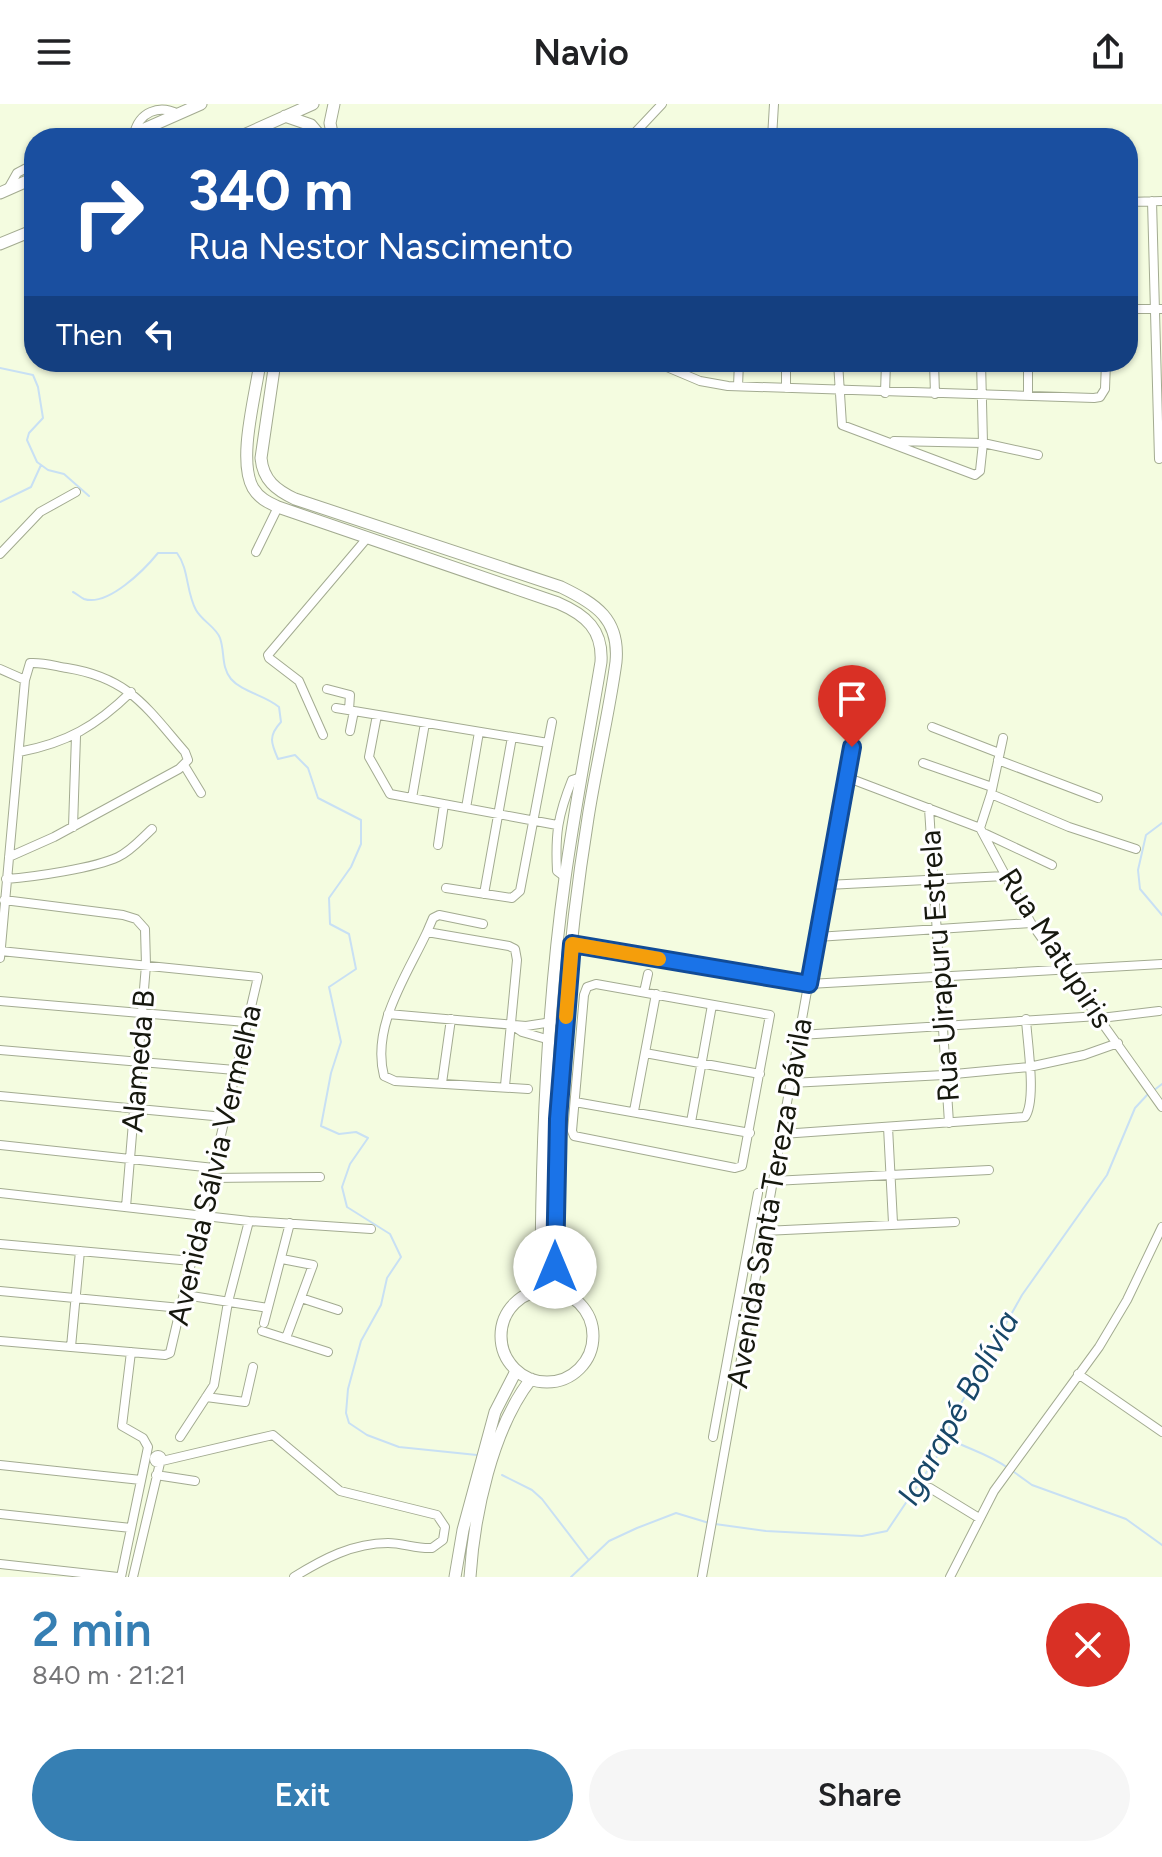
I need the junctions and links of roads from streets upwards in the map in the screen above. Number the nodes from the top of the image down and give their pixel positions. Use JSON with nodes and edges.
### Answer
{"nodes":[{"id":1,"x":201,"y":104,"type":"edge"},
{"id":2,"x":313,"y":104,"type":"edge"},
{"id":3,"x":334,"y":104,"type":"edge"},
{"id":4,"x":662,"y":104,"type":"edge"},
{"id":5,"x":774,"y":104,"type":"edge"},
{"id":6,"x":284,"y":116,"type":"junction"},
{"id":7,"x":147,"y":128,"type":"edge"},
{"id":8,"x":258,"y":128,"type":"edge"},
{"id":9,"x":314,"y":128,"type":"edge"},
{"id":10,"x":331,"y":128,"type":"edge"},
{"id":11,"x":639,"y":128,"type":"edge"},
{"id":12,"x":773,"y":128,"type":"edge"},
{"id":13,"x":24,"y":169,"type":"edge"},
{"id":14,"x":24,"y":182,"type":"edge"},
{"id":15,"x":4,"y":191,"type":"edge"},
{"id":16,"x":1152,"y":201,"type":"junction"},
{"id":17,"x":1162,"y":201,"type":"edge"},
{"id":18,"x":1138,"y":202,"type":"edge"},
{"id":19,"x":24,"y":234,"type":"edge"},
{"id":20,"x":0,"y":244,"type":"edge"},
{"id":21,"x":1138,"y":309,"type":"edge"},
{"id":22,"x":1159,"y":309,"type":"edge"},
{"id":23,"x":259,"y":372,"type":"edge"},
{"id":24,"x":274,"y":372,"type":"edge"},
{"id":25,"x":679,"y":372,"type":"edge"},
{"id":26,"x":739,"y":372,"type":"edge"},
{"id":27,"x":786,"y":372,"type":"edge"},
{"id":28,"x":838,"y":372,"type":"edge"},
{"id":29,"x":886,"y":372,"type":"edge"},
{"id":30,"x":934,"y":372,"type":"edge"},
{"id":31,"x":981,"y":372,"type":"edge"},
{"id":32,"x":1028,"y":372,"type":"edge"},
{"id":33,"x":1105,"y":372,"type":"edge"},
{"id":34,"x":738,"y":386,"type":"junction"},
{"id":35,"x":786,"y":388,"type":"junction"},
{"id":36,"x":839,"y":389,"type":"junction"},
{"id":37,"x":885,"y":393,"type":"junction"},
{"id":38,"x":935,"y":394,"type":"junction"},
{"id":39,"x":982,"y":394,"type":"junction"},
{"id":40,"x":1028,"y":396,"type":"junction"},
{"id":41,"x":1160,"y":411,"type":"edge"},
{"id":42,"x":885,"y":441,"type":"junction"},
{"id":43,"x":983,"y":443,"type":"junction"},
{"id":44,"x":1038,"y":455,"type":"dead end"},
{"id":45,"x":1159,"y":459,"type":"dead end"},
{"id":46,"x":76,"y":492,"type":"dead end"},
{"id":47,"x":278,"y":507,"type":"junction"},
{"id":48,"x":368,"y":537,"type":"junction"},
{"id":49,"x":256,"y":552,"type":"dead end"},
{"id":50,"x":0,"y":554,"type":"edge"},
{"id":51,"x":0,"y":669,"type":"edge"},
{"id":52,"x":25,"y":680,"type":"junction"},
{"id":53,"x":865,"y":687,"type":"dead end"},
{"id":54,"x":327,"y":689,"type":"dead end"},
{"id":55,"x":131,"y":692,"type":"junction"},
{"id":56,"x":336,"y":708,"type":"dead end"},
{"id":57,"x":351,"y":710,"type":"junction"},
{"id":58,"x":377,"y":715,"type":"junction"},
{"id":59,"x":552,"y":722,"type":"dead end"},
{"id":60,"x":425,"y":723,"type":"junction"},
{"id":61,"x":932,"y":727,"type":"dead end"},
{"id":62,"x":350,"y":731,"type":"dead end"},
{"id":63,"x":479,"y":732,"type":"junction"},
{"id":64,"x":323,"y":735,"type":"dead end"},
{"id":65,"x":76,"y":736,"type":"junction"},
{"id":66,"x":512,"y":737,"type":"junction"},
{"id":67,"x":1003,"y":738,"type":"dead end"},
{"id":68,"x":548,"y":743,"type":"junction"},
{"id":69,"x":19,"y":752,"type":"junction"},
{"id":70,"x":998,"y":756,"type":"junction"},
{"id":71,"x":186,"y":761,"type":"junction"},
{"id":72,"x":923,"y":763,"type":"dead end"},
{"id":73,"x":581,"y":777,"type":"junction"},
{"id":74,"x":846,"y":777,"type":"junction"},
{"id":75,"x":992,"y":790,"type":"junction"},
{"id":76,"x":201,"y":793,"type":"dead end"},
{"id":77,"x":412,"y":798,"type":"junction"},
{"id":78,"x":1098,"y":798,"type":"dead end"},
{"id":79,"x":444,"y":804,"type":"junction"},
{"id":80,"x":466,"y":808,"type":"junction"},
{"id":81,"x":929,"y":808,"type":"junction"},
{"id":82,"x":498,"y":814,"type":"junction"},
{"id":83,"x":533,"y":821,"type":"junction"},
{"id":84,"x":557,"y":825,"type":"junction"},
{"id":85,"x":73,"y":827,"type":"junction"},
{"id":86,"x":152,"y":829,"type":"dead end"},
{"id":87,"x":983,"y":831,"type":"junction"},
{"id":88,"x":438,"y":845,"type":"dead end"},
{"id":89,"x":1136,"y":849,"type":"dead end"},
{"id":90,"x":9,"y":857,"type":"junction"},
{"id":91,"x":1052,"y":865,"type":"dead end"},
{"id":92,"x":1005,"y":876,"type":"junction"},
{"id":93,"x":565,"y":877,"type":"junction"},
{"id":94,"x":6,"y":879,"type":"junction"},
{"id":95,"x":933,"y":881,"type":"junction"},
{"id":96,"x":827,"y":885,"type":"junction"},
{"id":97,"x":446,"y":888,"type":"dead end"},
{"id":98,"x":484,"y":894,"type":"junction"},
{"id":99,"x":4,"y":900,"type":"junction"},
{"id":100,"x":1031,"y":923,"type":"junction"},
{"id":101,"x":483,"y":924,"type":"dead end"},
{"id":102,"x":937,"y":931,"type":"junction"},
{"id":103,"x":427,"y":932,"type":"junction"},
{"id":104,"x":817,"y":937,"type":"junction"},
{"id":105,"x":557,"y":942,"type":"junction"},
{"id":106,"x":572,"y":944,"type":"junction"},
{"id":107,"x":0,"y":951,"type":"edge"},
{"id":108,"x":0,"y":958,"type":"edge"},
{"id":109,"x":1162,"y":964,"type":"edge"},
{"id":110,"x":146,"y":965,"type":"junction"},
{"id":111,"x":1066,"y":969,"type":"junction"},
{"id":112,"x":648,"y":974,"type":"dead end"},
{"id":113,"x":941,"y":977,"type":"junction"},
{"id":114,"x":809,"y":984,"type":"junction"},
{"id":115,"x":644,"y":992,"type":"junction"},
{"id":116,"x":656,"y":994,"type":"junction"},
{"id":117,"x":0,"y":1001,"type":"edge"},
{"id":118,"x":712,"y":1005,"type":"junction"},
{"id":119,"x":773,"y":1005,"type":"dead end"},
{"id":120,"x":1159,"y":1011,"type":"dead end"},
{"id":121,"x":142,"y":1014,"type":"junction"},
{"id":122,"x":388,"y":1014,"type":"junction"},
{"id":123,"x":770,"y":1015,"type":"junction"},
{"id":124,"x":1100,"y":1017,"type":"junction"},
{"id":125,"x":451,"y":1019,"type":"junction"},
{"id":126,"x":1026,"y":1019,"type":"junction"},
{"id":127,"x":246,"y":1022,"type":"junction"},
{"id":128,"x":552,"y":1022,"type":"junction"},
{"id":129,"x":511,"y":1024,"type":"junction"},
{"id":130,"x":942,"y":1026,"type":"junction"},
{"id":131,"x":800,"y":1035,"type":"junction"},
{"id":132,"x":550,"y":1040,"type":"junction"},
{"id":133,"x":1118,"y":1043,"type":"junction"},
{"id":134,"x":0,"y":1050,"type":"edge"},
{"id":135,"x":645,"y":1053,"type":"junction"},
{"id":136,"x":138,"y":1061,"type":"junction"},
{"id":137,"x":562,"y":1061,"type":"junction"},
{"id":138,"x":578,"y":1062,"type":"junction"},
{"id":139,"x":702,"y":1063,"type":"junction"},
{"id":140,"x":1029,"y":1067,"type":"junction"},
{"id":141,"x":235,"y":1070,"type":"junction"},
{"id":142,"x":760,"y":1074,"type":"junction"},
{"id":143,"x":944,"y":1075,"type":"junction"},
{"id":144,"x":442,"y":1083,"type":"junction"},
{"id":145,"x":791,"y":1083,"type":"junction"},
{"id":146,"x":505,"y":1086,"type":"junction"},
{"id":147,"x":528,"y":1089,"type":"dead end"},
{"id":148,"x":0,"y":1096,"type":"edge"},
{"id":149,"x":575,"y":1102,"type":"junction"},
{"id":150,"x":1162,"y":1106,"type":"edge"},
{"id":151,"x":133,"y":1109,"type":"junction"},
{"id":152,"x":634,"y":1111,"type":"junction"},
{"id":153,"x":224,"y":1117,"type":"junction"},
{"id":154,"x":691,"y":1122,"type":"junction"},
{"id":155,"x":949,"y":1123,"type":"junction"},
{"id":156,"x":888,"y":1127,"type":"junction"},
{"id":157,"x":750,"y":1133,"type":"junction"},
{"id":158,"x":782,"y":1134,"type":"junction"},
{"id":159,"x":0,"y":1145,"type":"edge"},
{"id":160,"x":130,"y":1158,"type":"junction"},
{"id":161,"x":989,"y":1170,"type":"dead end"},
{"id":162,"x":213,"y":1173,"type":"junction"},
{"id":163,"x":890,"y":1174,"type":"junction"},
{"id":164,"x":320,"y":1177,"type":"dead end"},
{"id":165,"x":773,"y":1181,"type":"junction"},
{"id":166,"x":0,"y":1193,"type":"edge"},
{"id":167,"x":758,"y":1193,"type":"dead end"},
{"id":168,"x":126,"y":1207,"type":"junction"},
{"id":169,"x":203,"y":1216,"type":"junction"},
{"id":170,"x":249,"y":1221,"type":"junction"},
{"id":171,"x":955,"y":1222,"type":"dead end"},
{"id":172,"x":290,"y":1223,"type":"junction"},
{"id":173,"x":893,"y":1223,"type":"junction"},
{"id":174,"x":1162,"y":1228,"type":"edge"},
{"id":175,"x":371,"y":1229,"type":"dead end"},
{"id":176,"x":764,"y":1231,"type":"junction"},
{"id":177,"x":0,"y":1244,"type":"edge"},
{"id":178,"x":80,"y":1251,"type":"junction"},
{"id":179,"x":282,"y":1259,"type":"junction"},
{"id":180,"x":192,"y":1261,"type":"junction"},
{"id":181,"x":541,"y":1290,"type":"junction"},
{"id":182,"x":555,"y":1290,"type":"junction"},
{"id":183,"x":0,"y":1291,"type":"edge"},
{"id":184,"x":185,"y":1295,"type":"junction"},
{"id":185,"x":301,"y":1298,"type":"junction"},
{"id":186,"x":75,"y":1299,"type":"junction"},
{"id":187,"x":228,"y":1302,"type":"junction"},
{"id":188,"x":181,"y":1308,"type":"junction"},
{"id":189,"x":268,"y":1308,"type":"junction"},
{"id":190,"x":338,"y":1310,"type":"dead end"},
{"id":191,"x":286,"y":1338,"type":"junction"},
{"id":192,"x":0,"y":1341,"type":"edge"},
{"id":193,"x":71,"y":1347,"type":"junction"},
{"id":194,"x":131,"y":1352,"type":"junction"},
{"id":195,"x":328,"y":1352,"type":"dead end"},
{"id":196,"x":253,"y":1367,"type":"dead end"},
{"id":197,"x":516,"y":1371,"type":"junction"},
{"id":198,"x":1078,"y":1374,"type":"junction"},
{"id":199,"x":531,"y":1379,"type":"junction"},
{"id":200,"x":206,"y":1397,"type":"junction"},
{"id":201,"x":1162,"y":1432,"type":"edge"},
{"id":202,"x":180,"y":1437,"type":"dead end"},
{"id":203,"x":713,"y":1437,"type":"dead end"},
{"id":204,"x":0,"y":1465,"type":"edge"},
{"id":205,"x":156,"y":1475,"type":"junction"},
{"id":206,"x":141,"y":1480,"type":"junction"},
{"id":207,"x":195,"y":1481,"type":"dead end"},
{"id":208,"x":930,"y":1488,"type":"dead end"},
{"id":209,"x":0,"y":1514,"type":"edge"},
{"id":210,"x":979,"y":1518,"type":"junction"},
{"id":211,"x":445,"y":1527,"type":"junction"},
{"id":212,"x":131,"y":1528,"type":"junction"},
{"id":213,"x":463,"y":1530,"type":"junction"},
{"id":214,"x":443,"y":1540,"type":"junction"},
{"id":215,"x":460,"y":1543,"type":"junction"},
{"id":216,"x":0,"y":1564,"type":"edge"},
{"id":217,"x":119,"y":1577,"type":"edge"},
{"id":218,"x":133,"y":1577,"type":"edge"},
{"id":219,"x":294,"y":1577,"type":"edge"},
{"id":220,"x":455,"y":1577,"type":"edge"},
{"id":221,"x":470,"y":1577,"type":"edge"},
{"id":222,"x":702,"y":1577,"type":"edge"},
{"id":223,"x":950,"y":1577,"type":"edge"}],
"edges":[{"from":1,"to":7,"type":"street"},
{"from":2,"to":6,"type":"street"},
{"from":3,"to":10,"type":"street"},
{"from":4,"to":11,"type":"street"},
{"from":5,"to":12,"type":"street"},
{"from":6,"to":8,"type":"street"},
{"from":6,"to":9,"type":"street"},
{"from":13,"to":15,"type":"street"},
{"from":14,"to":15,"type":"street"},
{"from":16,"to":17,"type":"street"},
{"from":16,"to":18,"type":"street"},
{"from":16,"to":22,"type":"street"},
{"from":19,"to":20,"type":"street"},
{"from":21,"to":22,"type":"street"},
{"from":22,"to":41,"type":"street"},
{"from":23,"to":47,"type":"street"},
{"from":24,"to":106,"type":"street"},
{"from":25,"to":34,"type":"street"},
{"from":26,"to":34,"type":"street"},
{"from":27,"to":35,"type":"street"},
{"from":28,"to":36,"type":"street"},
{"from":29,"to":37,"type":"street"},
{"from":30,"to":38,"type":"street"},
{"from":31,"to":39,"type":"street"},
{"from":32,"to":40,"type":"street"},
{"from":33,"to":40,"type":"street"},
{"from":34,"to":35,"type":"street"},
{"from":35,"to":36,"type":"street"},
{"from":36,"to":37,"type":"street"},
{"from":36,"to":42,"type":"street"},
{"from":37,"to":38,"type":"street"},
{"from":38,"to":39,"type":"street"},
{"from":39,"to":40,"type":"street"},
{"from":39,"to":43,"type":"street"},
{"from":41,"to":45,"type":"street"},
{"from":42,"to":43,"type":"street"},
{"from":42,"to":43,"type":"street"},
{"from":43,"to":44,"type":"street"},
{"from":46,"to":50,"type":"street"},
{"from":47,"to":48,"type":"street"},
{"from":47,"to":49,"type":"street"},
{"from":48,"to":64,"type":"street"},
{"from":48,"to":73,"type":"street"},
{"from":51,"to":52,"type":"street"},
{"from":52,"to":55,"type":"street"},
{"from":52,"to":69,"type":"street"},
{"from":53,"to":74,"type":"street","name":"Avenida Santa Tereza Dávila"},
{"from":54,"to":57,"type":"street"},
{"from":55,"to":65,"type":"street"},
{"from":55,"to":71,"type":"street"},
{"from":56,"to":57,"type":"street"},
{"from":57,"to":58,"type":"street"},
{"from":57,"to":62,"type":"street"},
{"from":58,"to":60,"type":"street"},
{"from":58,"to":77,"type":"street"},
{"from":59,"to":68,"type":"street"},
{"from":60,"to":63,"type":"street"},
{"from":60,"to":77,"type":"street"},
{"from":61,"to":70,"type":"street"},
{"from":63,"to":66,"type":"street"},
{"from":63,"to":80,"type":"street"},
{"from":65,"to":69,"type":"street"},
{"from":65,"to":85,"type":"street"},
{"from":66,"to":68,"type":"street"},
{"from":66,"to":82,"type":"street"},
{"from":67,"to":70,"type":"street"},
{"from":68,"to":83,"type":"street"},
{"from":69,"to":90,"type":"street"},
{"from":70,"to":75,"type":"street"},
{"from":70,"to":78,"type":"street"},
{"from":71,"to":76,"type":"street"},
{"from":71,"to":85,"type":"street"},
{"from":72,"to":75,"type":"street"},
{"from":73,"to":84,"type":"street"},
{"from":73,"to":93,"type":"street"},
{"from":74,"to":81,"type":"street"},
{"from":74,"to":96,"type":"street","name":"Avenida Santa Tereza Dávila"},
{"from":75,"to":87,"type":"street"},
{"from":75,"to":89,"type":"street"},
{"from":77,"to":79,"type":"street"},
{"from":79,"to":80,"type":"street"},
{"from":79,"to":88,"type":"street"},
{"from":80,"to":82,"type":"street"},
{"from":81,"to":87,"type":"street"},
{"from":81,"to":95,"type":"street","name":"Rua Uirapuru Estrela"},
{"from":82,"to":83,"type":"street"},
{"from":82,"to":98,"type":"street"},
{"from":83,"to":84,"type":"street"},
{"from":83,"to":98,"type":"street"},
{"from":84,"to":93,"type":"street"},
{"from":85,"to":90,"type":"street"},
{"from":86,"to":94,"type":"street"},
{"from":87,"to":91,"type":"street"},
{"from":87,"to":92,"type":"street","name":"Rua Matupiris"},
{"from":90,"to":94,"type":"street"},
{"from":92,"to":95,"type":"street"},
{"from":92,"to":100,"type":"street","name":"Rua Matupiris"},
{"from":93,"to":105,"type":"street"},
{"from":94,"to":99,"type":"street"},
{"from":95,"to":96,"type":"street"},
{"from":95,"to":102,"type":"street","name":"Rua Uirapuru Estrela"},
{"from":96,"to":104,"type":"street","name":"Avenida Santa Tereza Dávila"},
{"from":97,"to":98,"type":"street"},
{"from":99,"to":107,"type":"street"},
{"from":99,"to":110,"type":"street","name":"Alameda B"},
{"from":100,"to":102,"type":"street"},
{"from":100,"to":111,"type":"street","name":"Rua Matupiris"},
{"from":101,"to":103,"type":"street"},
{"from":102,"to":104,"type":"street"},
{"from":102,"to":113,"type":"street","name":"Rua Uirapuru Estrela"},
{"from":103,"to":122,"type":"street"},
{"from":103,"to":129,"type":"street"},
{"from":104,"to":114,"type":"street","name":"Avenida Santa Tereza Dávila"},
{"from":105,"to":106,"type":"street"},
{"from":105,"to":128,"type":"street"},
{"from":106,"to":114,"type":"street"},
{"from":106,"to":137,"type":"street"},
{"from":107,"to":108,"type":"street"},
{"from":107,"to":110,"type":"street"},
{"from":109,"to":111,"type":"street"},
{"from":110,"to":121,"type":"street","name":"Alameda B"},
{"from":110,"to":127,"type":"street","name":"Avenida Sálvia Vermelha"},
{"from":111,"to":113,"type":"street"},
{"from":111,"to":124,"type":"street","name":"Rua Matupiris"},
{"from":112,"to":115,"type":"street"},
{"from":113,"to":114,"type":"street"},
{"from":113,"to":130,"type":"street","name":"Rua Uirapuru Estrela"},
{"from":114,"to":131,"type":"street","name":"Avenida Santa Tereza Dávila"},
{"from":115,"to":116,"type":"street"},
{"from":115,"to":138,"type":"street"},
{"from":116,"to":118,"type":"street"},
{"from":116,"to":135,"type":"street"},
{"from":117,"to":121,"type":"street"},
{"from":118,"to":123,"type":"street"},
{"from":118,"to":139,"type":"street"},
{"from":119,"to":123,"type":"street"},
{"from":120,"to":124,"type":"street"},
{"from":121,"to":127,"type":"street"},
{"from":121,"to":136,"type":"street","name":"Alameda B"},
{"from":122,"to":125,"type":"street"},
{"from":122,"to":144,"type":"street"},
{"from":123,"to":142,"type":"street"},
{"from":124,"to":126,"type":"street"},
{"from":124,"to":133,"type":"street","name":"Rua Matupiris"},
{"from":125,"to":129,"type":"street"},
{"from":125,"to":144,"type":"street"},
{"from":126,"to":130,"type":"street"},
{"from":126,"to":140,"type":"street"},
{"from":127,"to":141,"type":"street","name":"Avenida Sálvia Vermelha"},
{"from":128,"to":129,"type":"street"},
{"from":128,"to":132,"type":"street"},
{"from":129,"to":132,"type":"street"},
{"from":129,"to":146,"type":"street"},
{"from":130,"to":131,"type":"street"},
{"from":130,"to":143,"type":"street","name":"Rua Uirapuru Estrela"},
{"from":131,"to":145,"type":"street","name":"Avenida Santa Tereza Dávila"},
{"from":132,"to":181,"type":"street"},
{"from":133,"to":140,"type":"street"},
{"from":133,"to":150,"type":"street","name":"Rua Matupiris"},
{"from":134,"to":136,"type":"street"},
{"from":135,"to":139,"type":"street"},
{"from":135,"to":152,"type":"street"},
{"from":136,"to":141,"type":"street"},
{"from":136,"to":151,"type":"street","name":"Alameda B"},
{"from":137,"to":138,"type":"street"},
{"from":137,"to":182,"type":"street"},
{"from":138,"to":149,"type":"street"},
{"from":139,"to":142,"type":"street"},
{"from":139,"to":154,"type":"street"},
{"from":140,"to":143,"type":"street"},
{"from":140,"to":155,"type":"street"},
{"from":141,"to":153,"type":"street","name":"Avenida Sálvia Vermelha"},
{"from":142,"to":157,"type":"street"},
{"from":143,"to":145,"type":"street"},
{"from":143,"to":155,"type":"street","name":"Rua Uirapuru Estrela"},
{"from":144,"to":146,"type":"street"},
{"from":145,"to":158,"type":"street","name":"Avenida Santa Tereza Dávila"},
{"from":146,"to":147,"type":"street"},
{"from":148,"to":151,"type":"street"},
{"from":149,"to":152,"type":"street"},
{"from":149,"to":157,"type":"street"},
{"from":151,"to":153,"type":"street"},
{"from":151,"to":160,"type":"street","name":"Alameda B"},
{"from":152,"to":154,"type":"street"},
{"from":153,"to":162,"type":"street","name":"Avenida Sálvia Vermelha"},
{"from":154,"to":157,"type":"street"},
{"from":155,"to":156,"type":"street"},
{"from":156,"to":158,"type":"street"},
{"from":156,"to":163,"type":"street"},
{"from":158,"to":165,"type":"street","name":"Avenida Santa Tereza Dávila"},
{"from":159,"to":160,"type":"street"},
{"from":160,"to":162,"type":"street"},
{"from":160,"to":168,"type":"street","name":"Alameda B"},
{"from":161,"to":163,"type":"street"},
{"from":162,"to":164,"type":"street"},
{"from":162,"to":169,"type":"street","name":"Avenida Sálvia Vermelha"},
{"from":163,"to":165,"type":"street"},
{"from":163,"to":173,"type":"street"},
{"from":165,"to":176,"type":"street","name":"Avenida Santa Tereza Dávila"},
{"from":166,"to":168,"type":"street"},
{"from":167,"to":203,"type":"street"},
{"from":168,"to":169,"type":"street"},
{"from":169,"to":170,"type":"street"},
{"from":169,"to":180,"type":"street","name":"Avenida Sálvia Vermelha"},
{"from":170,"to":172,"type":"street"},
{"from":170,"to":187,"type":"street"},
{"from":171,"to":173,"type":"street"},
{"from":172,"to":175,"type":"street"},
{"from":172,"to":179,"type":"street"},
{"from":173,"to":176,"type":"street"},
{"from":174,"to":198,"type":"street"},
{"from":176,"to":222,"type":"street","name":"Avenida Santa Tereza Dávila"},
{"from":177,"to":178,"type":"street"},
{"from":178,"to":180,"type":"street"},
{"from":178,"to":186,"type":"street"},
{"from":179,"to":185,"type":"street"},
{"from":179,"to":189,"type":"street"},
{"from":180,"to":184,"type":"street","name":"Avenida Sálvia Vermelha"},
{"from":181,"to":182,"type":"street"},
{"from":181,"to":197,"type":"street"},
{"from":182,"to":199,"type":"street"},
{"from":183,"to":186,"type":"street"},
{"from":184,"to":187,"type":"street"},
{"from":184,"to":188,"type":"street","name":"Avenida Sálvia Vermelha"},
{"from":185,"to":190,"type":"street"},
{"from":185,"to":191,"type":"street"},
{"from":186,"to":188,"type":"street"},
{"from":186,"to":193,"type":"street"},
{"from":187,"to":189,"type":"street"},
{"from":187,"to":200,"type":"street"},
{"from":188,"to":194,"type":"street","name":"Avenida Sálvia Vermelha"},
{"from":189,"to":191,"type":"street"},
{"from":191,"to":195,"type":"street"},
{"from":192,"to":193,"type":"street"},
{"from":193,"to":194,"type":"street"},
{"from":194,"to":206,"type":"street"},
{"from":196,"to":200,"type":"street"},
{"from":197,"to":199,"type":"street"},
{"from":197,"to":213,"type":"street"},
{"from":198,"to":201,"type":"street"},
{"from":198,"to":210,"type":"street"},
{"from":199,"to":221,"type":"street"},
{"from":200,"to":202,"type":"street"},
{"from":204,"to":206,"type":"street"},
{"from":205,"to":207,"type":"street"},
{"from":205,"to":211,"type":"street"},
{"from":205,"to":218,"type":"street"},
{"from":206,"to":212,"type":"street"},
{"from":208,"to":210,"type":"street"},
{"from":209,"to":212,"type":"street"},
{"from":210,"to":223,"type":"street"},
{"from":211,"to":213,"type":"street"},
{"from":211,"to":214,"type":"street"},
{"from":212,"to":217,"type":"street"},
{"from":213,"to":215,"type":"street"},
{"from":214,"to":215,"type":"street"},
{"from":214,"to":219,"type":"street"},
{"from":215,"to":220,"type":"street"},
{"from":216,"to":217,"type":"street"}]}
